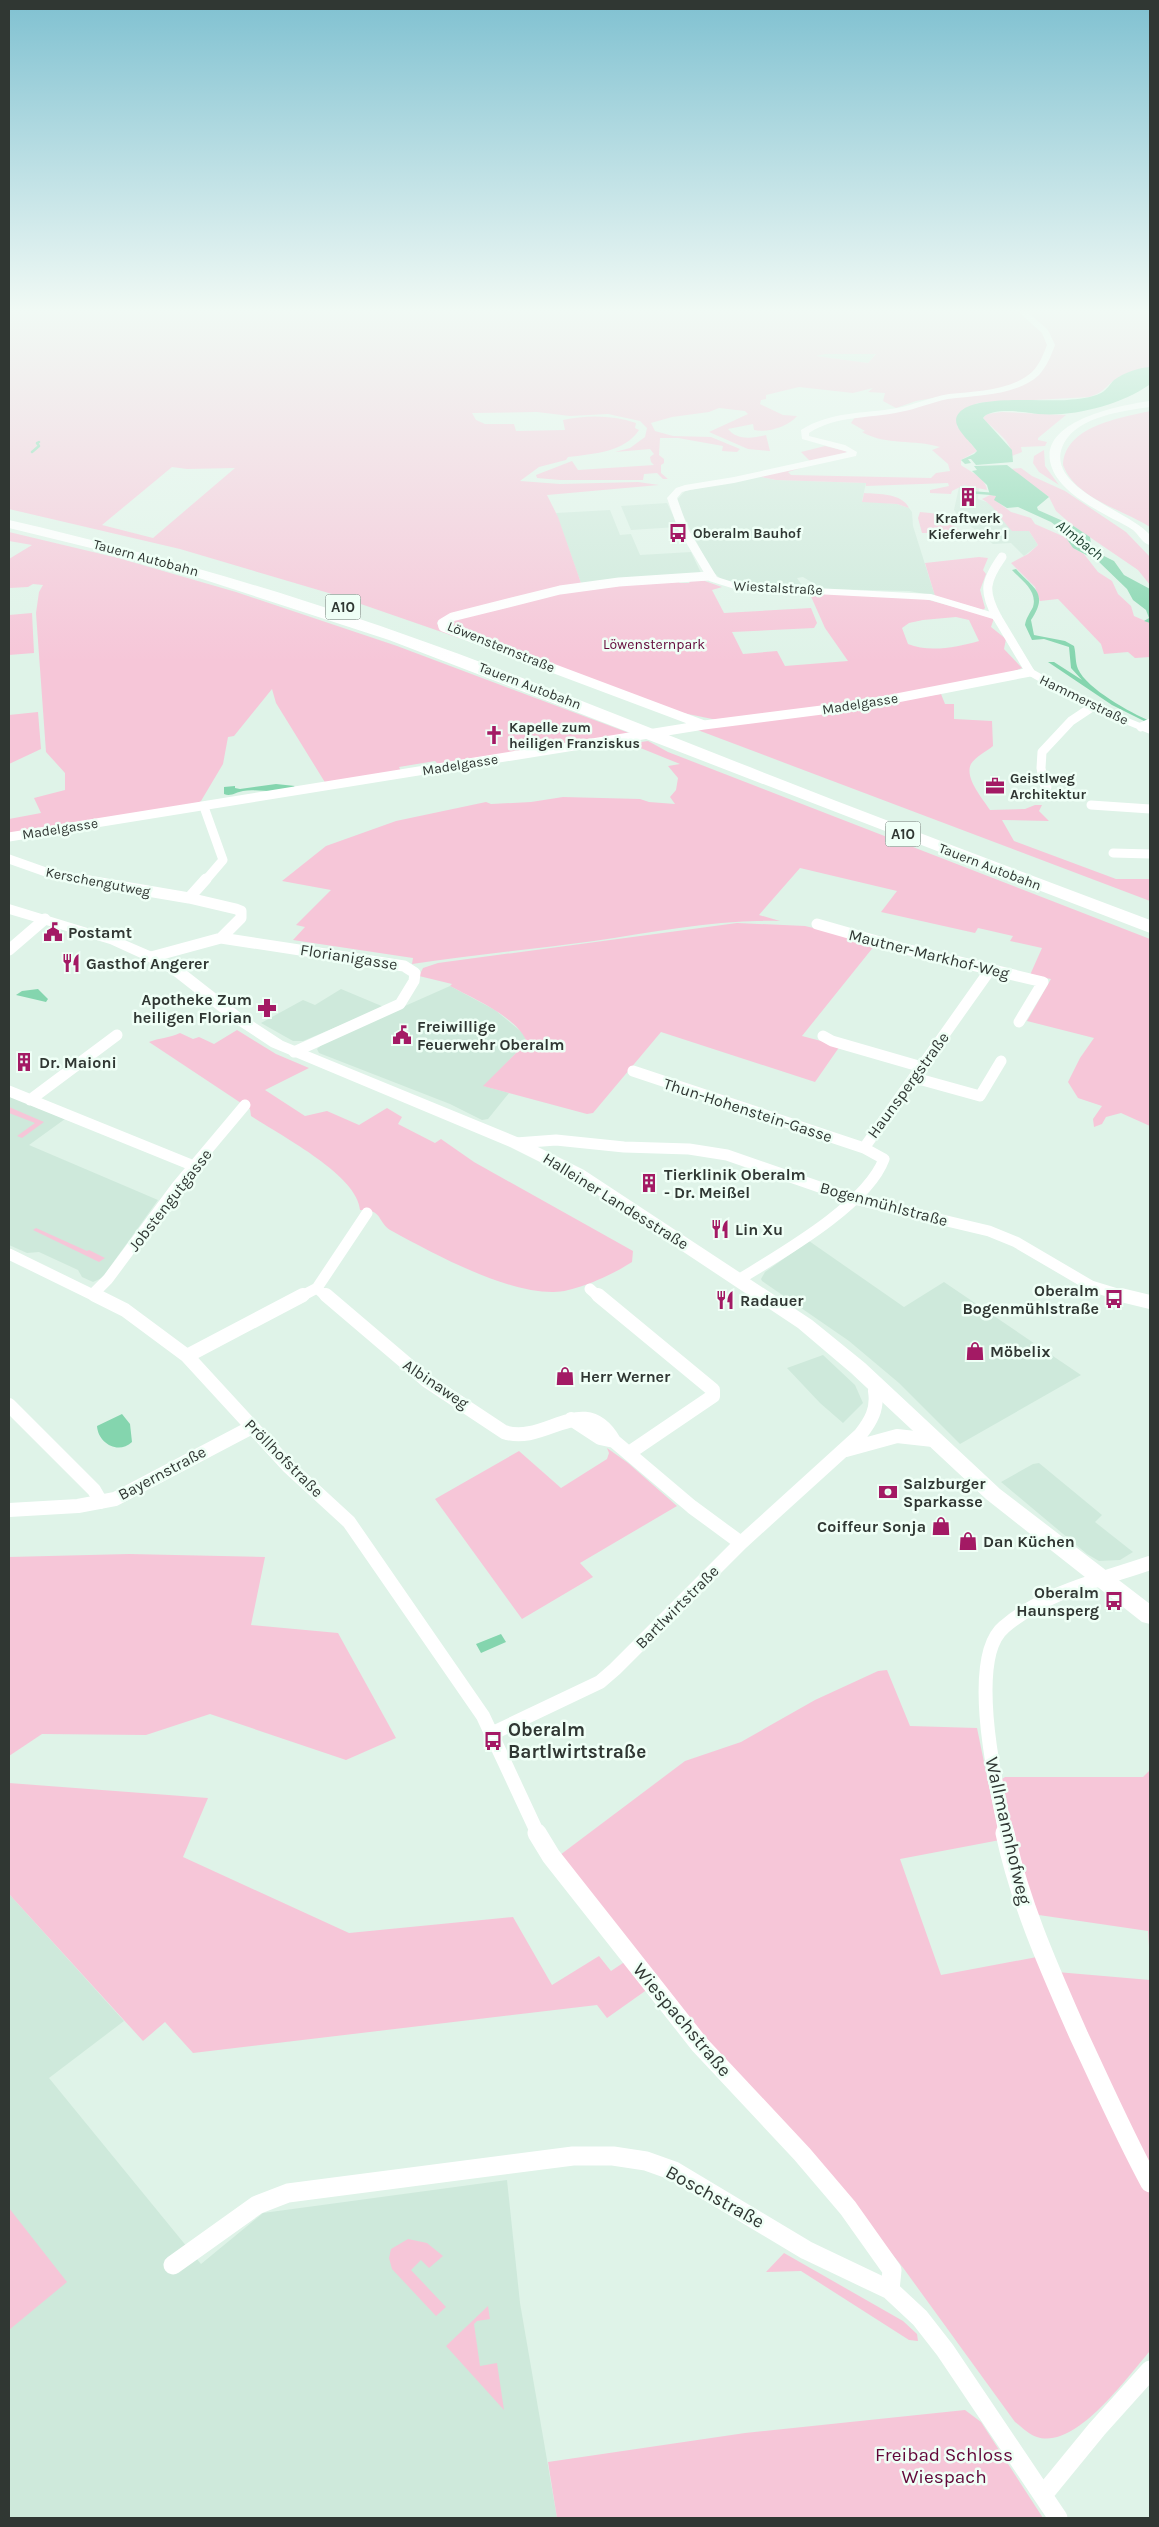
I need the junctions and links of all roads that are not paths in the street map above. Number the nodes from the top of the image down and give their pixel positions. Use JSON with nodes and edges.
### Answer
{"nodes":[{"id":1,"x":815,"y":426,"type":"edge"},
{"id":2,"x":1076,"y":426,"type":"edge"},
{"id":3,"x":9,"y":516,"type":"edge"},
{"id":4,"x":9,"y":524,"type":"edge"},
{"id":5,"x":1150,"y":542,"type":"edge"},
{"id":6,"x":1002,"y":557,"type":"dead end"},
{"id":7,"x":709,"y":576,"type":"junction"},
{"id":8,"x":997,"y":616,"type":"junction"},
{"id":9,"x":1030,"y":672,"type":"junction"},
{"id":10,"x":1092,"y":707,"type":"junction"},
{"id":11,"x":704,"y":725,"type":"junction"},
{"id":12,"x":1147,"y":726,"type":"edge"},
{"id":13,"x":663,"y":732,"type":"junction"},
{"id":14,"x":1047,"y":788,"type":"dead end"},
{"id":15,"x":1091,"y":805,"type":"dead end"},
{"id":16,"x":204,"y":806,"type":"junction"},
{"id":17,"x":1150,"y":809,"type":"edge"},
{"id":18,"x":9,"y":837,"type":"edge"},
{"id":19,"x":1114,"y":853,"type":"dead end"},
{"id":20,"x":1150,"y":854,"type":"edge"},
{"id":21,"x":9,"y":859,"type":"edge"},
{"id":22,"x":190,"y":898,"type":"junction"},
{"id":23,"x":9,"y":910,"type":"edge"},
{"id":24,"x":1150,"y":913,"type":"edge"},
{"id":25,"x":45,"y":919,"type":"junction"},
{"id":26,"x":817,"y":924,"type":"dead end"},
{"id":27,"x":1150,"y":927,"type":"edge"},
{"id":28,"x":221,"y":938,"type":"junction"},
{"id":29,"x":9,"y":950,"type":"edge"},
{"id":30,"x":151,"y":957,"type":"junction"},
{"id":31,"x":990,"y":970,"type":"junction"},
{"id":32,"x":1019,"y":1022,"type":"dead end"},
{"id":33,"x":117,"y":1035,"type":"dead end"},
{"id":34,"x":823,"y":1036,"type":"dead end"},
{"id":35,"x":294,"y":1052,"type":"junction"},
{"id":36,"x":1001,"y":1061,"type":"dead end"},
{"id":37,"x":922,"y":1067,"type":"junction"},
{"id":38,"x":633,"y":1072,"type":"dead end"},
{"id":39,"x":915,"y":1078,"type":"junction"},
{"id":40,"x":9,"y":1091,"type":"edge"},
{"id":41,"x":30,"y":1100,"type":"junction"},
{"id":42,"x":245,"y":1106,"type":"dead end"},
{"id":43,"x":516,"y":1142,"type":"junction"},
{"id":44,"x":864,"y":1148,"type":"junction"},
{"id":45,"x":194,"y":1166,"type":"junction"},
{"id":46,"x":854,"y":1199,"type":"junction"},
{"id":47,"x":367,"y":1214,"type":"dead end"},
{"id":48,"x":9,"y":1254,"type":"edge"},
{"id":49,"x":740,"y":1279,"type":"junction"},
{"id":50,"x":317,"y":1288,"type":"junction"},
{"id":51,"x":590,"y":1289,"type":"dead end"},
{"id":52,"x":94,"y":1293,"type":"junction"},
{"id":53,"x":1150,"y":1302,"type":"edge"},
{"id":54,"x":187,"y":1356,"type":"junction"},
{"id":55,"x":880,"y":1389,"type":"junction"},
{"id":56,"x":9,"y":1405,"type":"edge"},
{"id":57,"x":252,"y":1426,"type":"junction"},
{"id":58,"x":933,"y":1440,"type":"junction"},
{"id":59,"x":841,"y":1451,"type":"junction"},
{"id":60,"x":629,"y":1453,"type":"junction"},
{"id":61,"x":101,"y":1502,"type":"junction"},
{"id":62,"x":9,"y":1510,"type":"edge"},
{"id":63,"x":741,"y":1543,"type":"junction"},
{"id":64,"x":1150,"y":1563,"type":"edge"},
{"id":65,"x":1109,"y":1586,"type":"junction"},
{"id":66,"x":1150,"y":1616,"type":"edge"},
{"id":67,"x":493,"y":1733,"type":"junction"},
{"id":68,"x":1150,"y":2183,"type":"edge"},
{"id":69,"x":173,"y":2265,"type":"dead end"},
{"id":70,"x":890,"y":2290,"type":"junction"},
{"id":71,"x":1150,"y":2370,"type":"edge"},
{"id":72,"x":1044,"y":2495,"type":"junction"},
{"id":73,"x":1058,"y":2518,"type":"edge"}],
"edges":[{"from":1,"to":7,"type":"street"},
{"from":2,"to":5,"type":"main road"},
{"from":3,"to":13,"type":"highway","name":"Tauern Autobahn","number":"A10"},
{"from":4,"to":13,"type":"highway","name":"Tauern Autobahn","number":"A10"},
{"from":6,"to":8,"type":"street","name":"Hammerstraße"},
{"from":7,"to":8,"type":"street","name":"Wiestalstraße"},
{"from":7,"to":11,"type":"street","name":"Löwensternstraße"},
{"from":8,"to":9,"type":"street","name":"Hammerstraße"},
{"from":9,"to":10,"type":"street","name":"Hammerstraße"},
{"from":9,"to":11,"type":"street","name":"Madelgasse"},
{"from":10,"to":12,"type":"street","name":"Hammerstraße"},
{"from":10,"to":14,"type":"street"},
{"from":11,"to":16,"type":"street","name":"Madelgasse"},
{"from":13,"to":24,"type":"highway","name":"Tauern Autobahn","number":"A10"},
{"from":13,"to":27,"type":"highway","name":"Tauern Autobahn","number":"A10"},
{"from":15,"to":17,"type":"street"},
{"from":16,"to":18,"type":"street","name":"Madelgasse"},
{"from":16,"to":22,"type":"street"},
{"from":19,"to":20,"type":"street"},
{"from":21,"to":22,"type":"street","name":"Kerschengutweg"},
{"from":22,"to":28,"type":"street","name":"Kerschengutweg"},
{"from":23,"to":25,"type":"main road","name":"Halleiner Landesstraße"},
{"from":25,"to":29,"type":"street"},
{"from":25,"to":30,"type":"main road","name":"Halleiner Landesstraße"},
{"from":26,"to":31,"type":"street","name":"Mautner-Markhof-Weg"},
{"from":28,"to":30,"type":"street"},
{"from":28,"to":35,"type":"street","name":"Florianigasse"},
{"from":30,"to":35,"type":"main road","name":"Halleiner Landesstraße"},
{"from":31,"to":32,"type":"street","name":"Mautner-Markhof-Weg"},
{"from":31,"to":37,"type":"street","name":"Haunspergstraße"},
{"from":33,"to":41,"type":"street"},
{"from":34,"to":37,"type":"street"},
{"from":35,"to":43,"type":"main road","name":"Halleiner Landesstraße"},
{"from":36,"to":39,"type":"street"},
{"from":37,"to":39,"type":"street","name":"Haunspergstraße"},
{"from":38,"to":44,"type":"street","name":"Thun-Hohenstein-Gasse"},
{"from":39,"to":44,"type":"street","name":"Haunspergstraße"},
{"from":40,"to":41,"type":"street"},
{"from":41,"to":45,"type":"street"},
{"from":42,"to":45,"type":"street","name":"Jobstengutgasse"},
{"from":43,"to":46,"type":"street","name":"Bogenmühlstraße"},
{"from":43,"to":49,"type":"main road","name":"Halleiner Landesstraße"},
{"from":44,"to":46,"type":"street","name":"Haunspergstraße"},
{"from":45,"to":52,"type":"street","name":"Jobstengutgasse"},
{"from":46,"to":49,"type":"street","name":"Haunspergstraße"},
{"from":46,"to":53,"type":"street","name":"Bogenmühlstraße"},
{"from":47,"to":50,"type":"street"},
{"from":48,"to":52,"type":"street","name":"Pröllhofstraße"},
{"from":49,"to":55,"type":"main road","name":"Halleiner Landesstraße"},
{"from":50,"to":54,"type":"street"},
{"from":50,"to":60,"type":"street","name":"Albinaweg"},
{"from":51,"to":60,"type":"street"},
{"from":52,"to":54,"type":"street","name":"Pröllhofstraße"},
{"from":54,"to":57,"type":"street","name":"Pröllhofstraße"},
{"from":55,"to":58,"type":"main road","name":"Halleiner Landesstraße"},
{"from":55,"to":59,"type":"street","name":"Bartlwirtstraße"},
{"from":56,"to":61,"type":"street"},
{"from":57,"to":61,"type":"street","name":"Bayernstraße"},
{"from":57,"to":67,"type":"street","name":"Pröllhofstraße"},
{"from":58,"to":59,"type":"street","name":"Bartlwirtstraße"},
{"from":58,"to":65,"type":"main road","name":"Halleiner Landesstraße"},
{"from":59,"to":63,"type":"street","name":"Bartlwirtstraße"},
{"from":60,"to":63,"type":"street","name":"Albinaweg"},
{"from":61,"to":62,"type":"street","name":"Bayernstraße"},
{"from":63,"to":67,"type":"street","name":"Bartlwirtstraße"},
{"from":64,"to":65,"type":"street","name":"Wallmannhofweg"},
{"from":65,"to":66,"type":"main road","name":"Halleiner Landesstraße"},
{"from":65,"to":68,"type":"street","name":"Wallmannhofweg"},
{"from":67,"to":70,"type":"street","name":"Wiespachstraße"},
{"from":69,"to":70,"type":"street","name":"Boschstraße"},
{"from":70,"to":72,"type":"street","name":"Boschstraße"},
{"from":71,"to":72,"type":"street"},
{"from":72,"to":73,"type":"street"}]}
